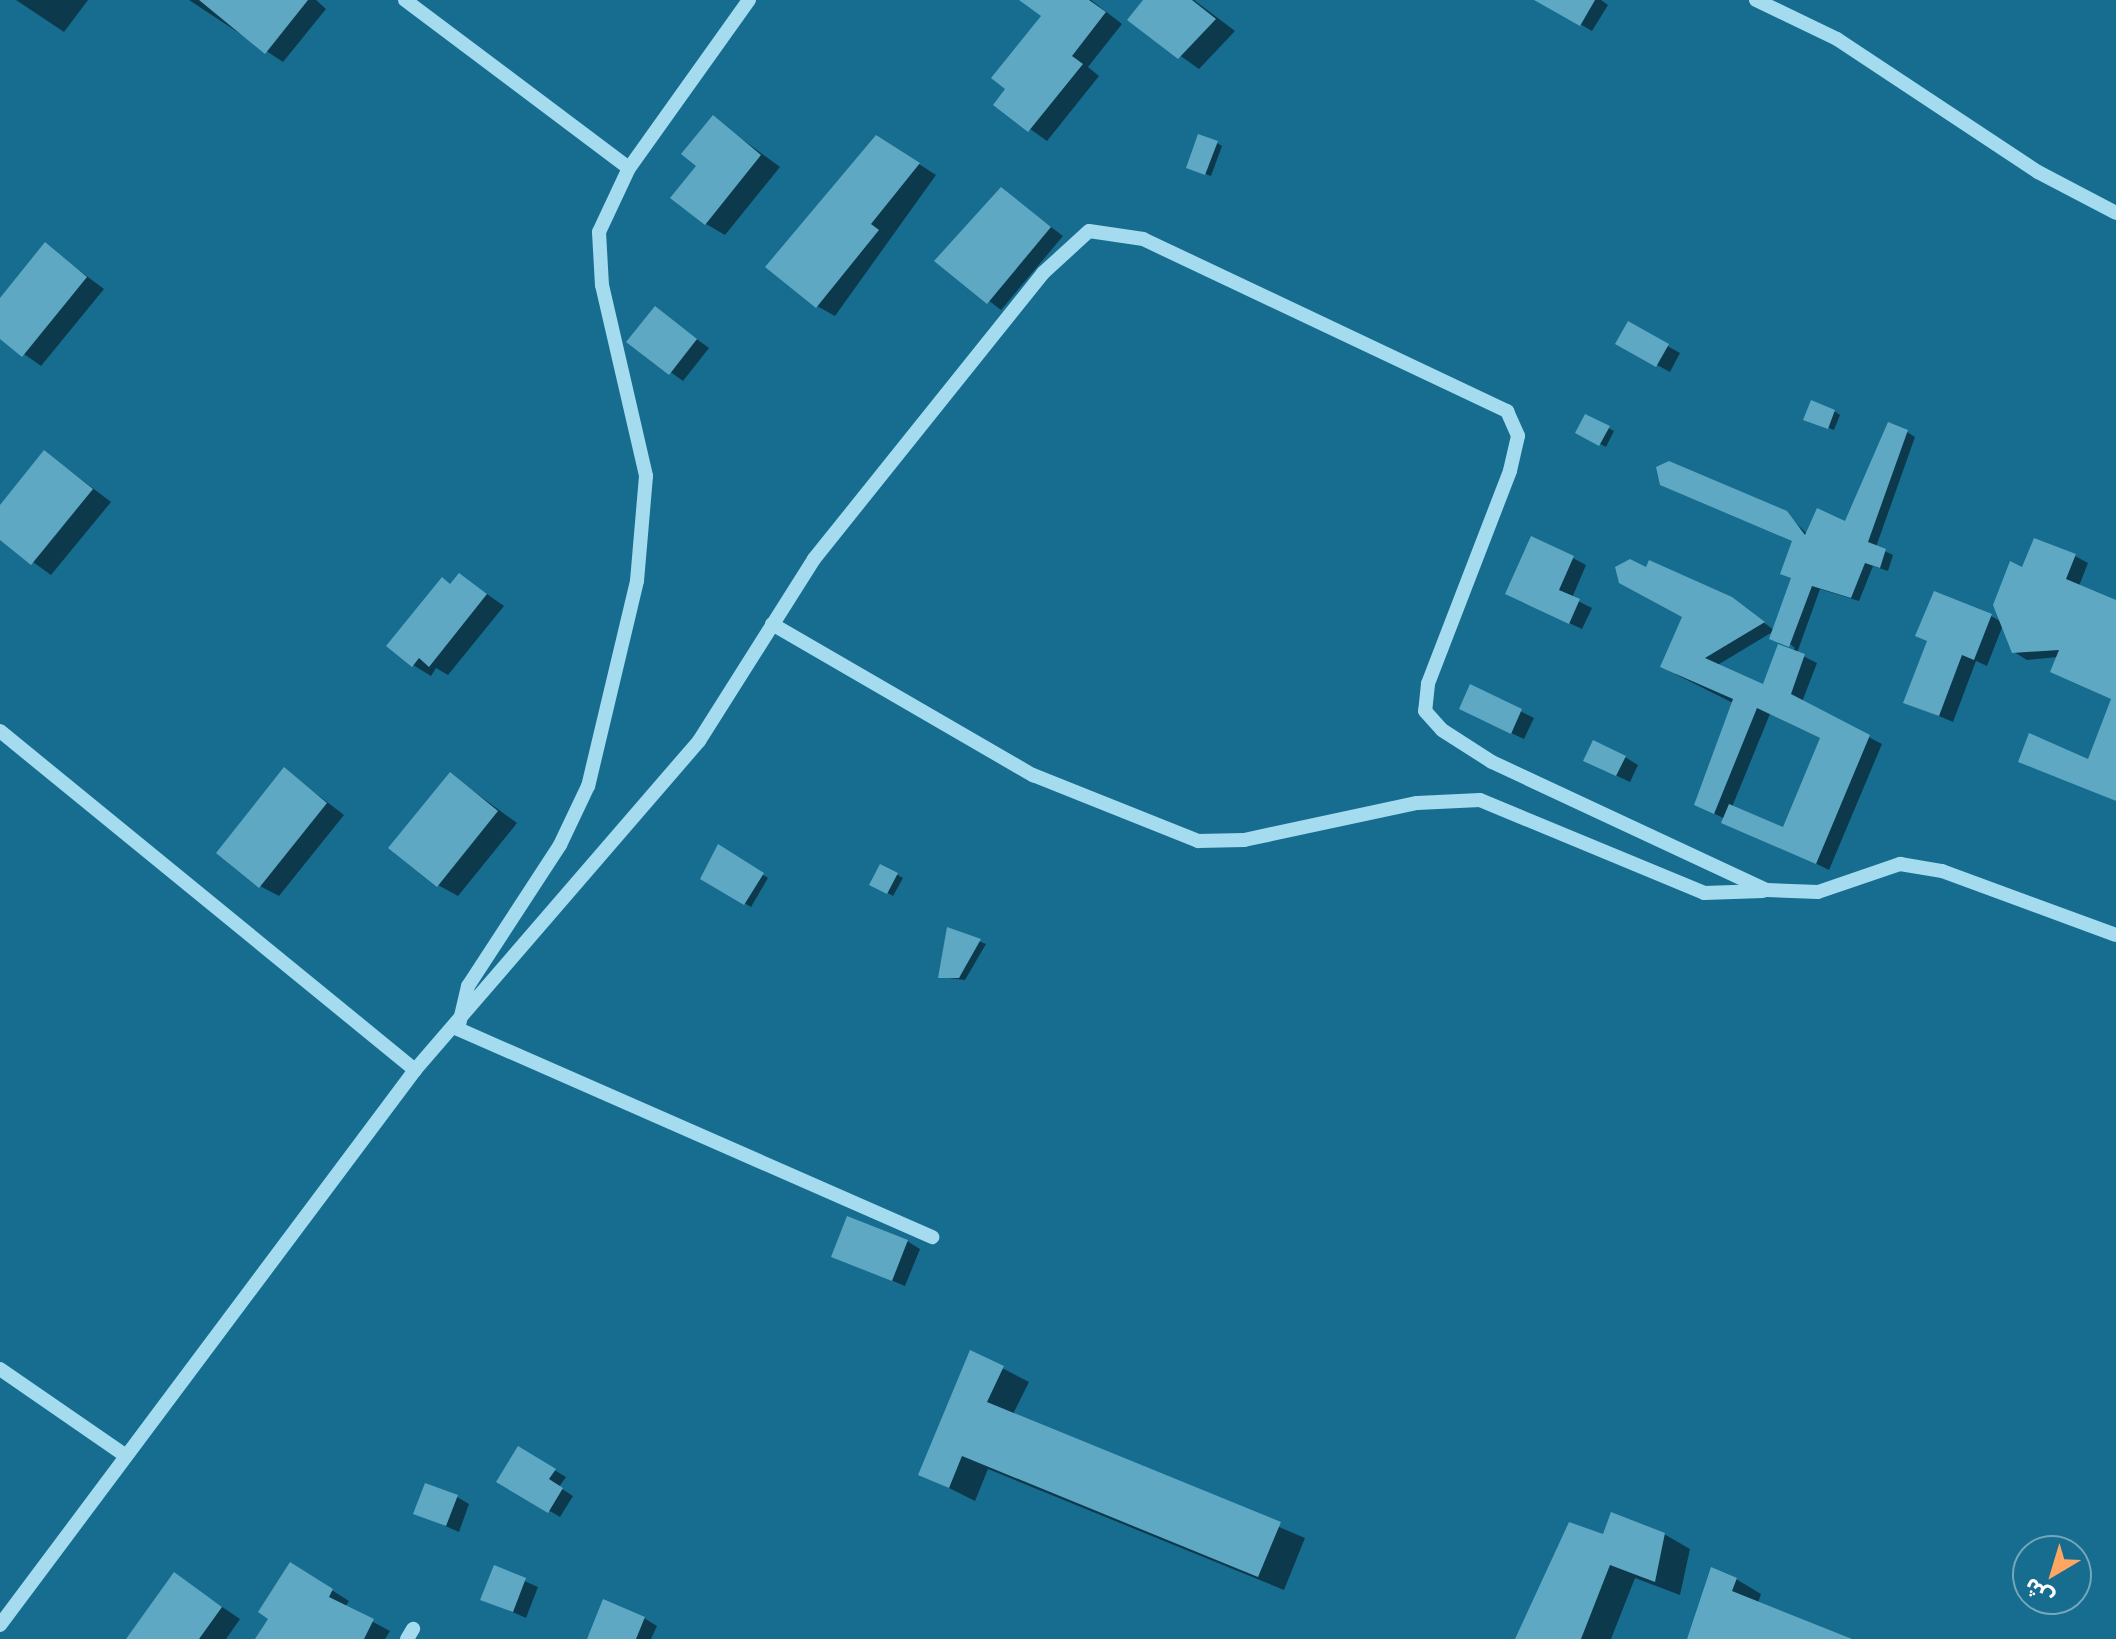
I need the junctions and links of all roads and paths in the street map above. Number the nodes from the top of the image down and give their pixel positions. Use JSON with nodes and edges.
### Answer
{"nodes":[{"id":1,"x":405,"y":0,"type":"edge"},
{"id":2,"x":749,"y":0,"type":"edge"},
{"id":3,"x":1756,"y":0,"type":"edge"},
{"id":4,"x":629,"y":168,"type":"junction"},
{"id":5,"x":2116,"y":213,"type":"edge"},
{"id":6,"x":772,"y":624,"type":"junction"},
{"id":7,"x":0,"y":731,"type":"edge"},
{"id":8,"x":1767,"y":890,"type":"junction"},
{"id":9,"x":2116,"y":935,"type":"edge"},
{"id":10,"x":458,"y":1029,"type":"junction"},
{"id":11,"x":415,"y":1070,"type":"junction"},
{"id":12,"x":932,"y":1237,"type":"dead end"},
{"id":13,"x":0,"y":1369,"type":"edge"},
{"id":14,"x":126,"y":1456,"type":"junction"},
{"id":15,"x":0,"y":1625,"type":"edge"}],
"edges":[{"from":1,"to":4,"type":"street"},
{"from":2,"to":4,"type":"street"},
{"from":3,"to":5,"type":"street"},
{"from":4,"to":10,"type":"street"},
{"from":6,"to":8,"type":"street"},
{"from":6,"to":8,"type":"street"},
{"from":6,"to":10,"type":"street"},
{"from":7,"to":11,"type":"street"},
{"from":8,"to":9,"type":"street"},
{"from":10,"to":11,"type":"street"},
{"from":10,"to":12,"type":"street"},
{"from":11,"to":14,"type":"street"},
{"from":13,"to":14,"type":"street"},
{"from":14,"to":15,"type":"street"}]}
